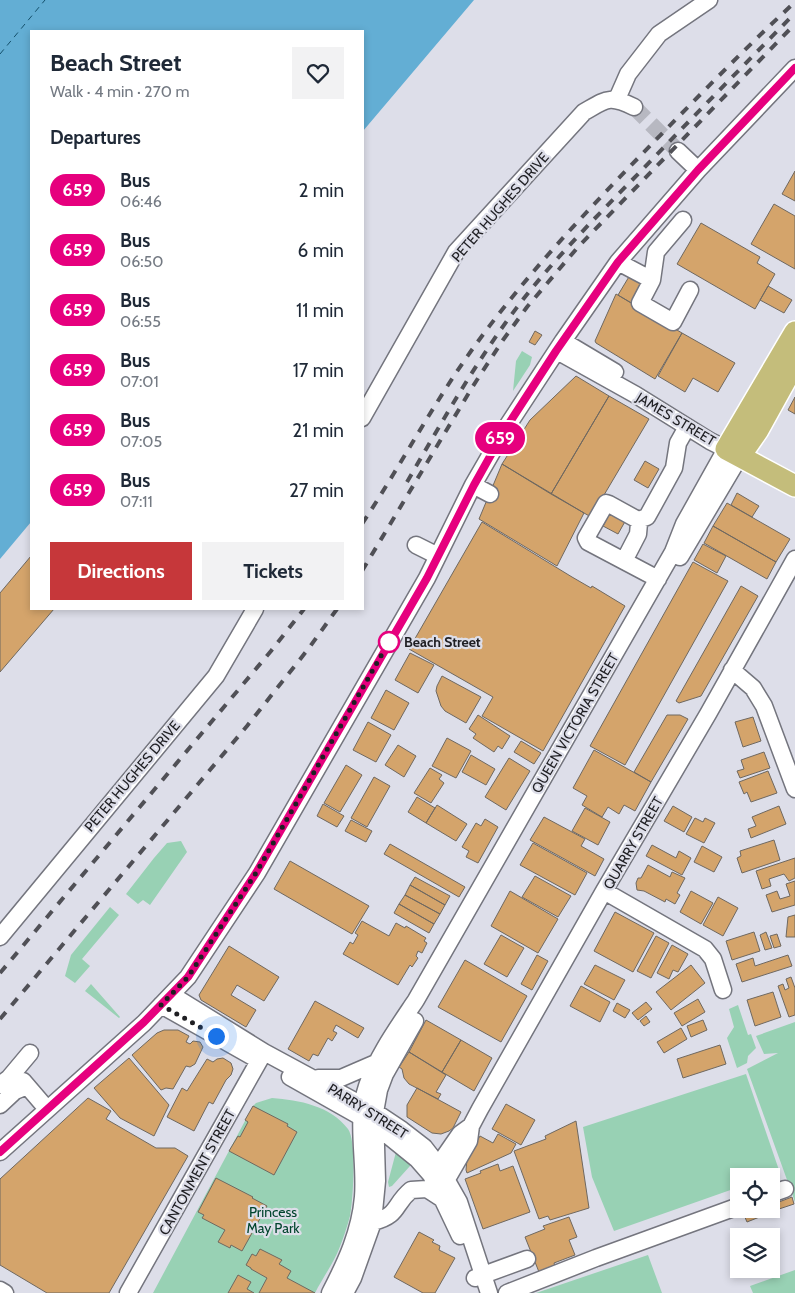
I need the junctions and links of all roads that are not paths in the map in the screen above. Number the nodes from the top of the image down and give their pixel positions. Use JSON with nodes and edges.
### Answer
{"nodes":[{"id":1,"x":709,"y":0,"type":"edge"},
{"id":2,"x":795,"y":68,"type":"edge"},
{"id":3,"x":617,"y":99,"type":"junction"},
{"id":4,"x":634,"y":108,"type":"tunnel mouth"},
{"id":5,"x":678,"y":151,"type":"tunnel mouth"},
{"id":6,"x":698,"y":170,"type":"junction"},
{"id":7,"x":683,"y":220,"type":"dead end"},
{"id":8,"x":618,"y":262,"type":"junction"},
{"id":9,"x":652,"y":280,"type":"junction"},
{"id":10,"x":690,"y":290,"type":"dead end"},
{"id":11,"x":795,"y":332,"type":"edge"},
{"id":12,"x":560,"y":346,"type":"junction"},
{"id":13,"x":795,"y":364,"type":"edge"},
{"id":14,"x":364,"y":414,"type":"edge"},
{"id":15,"x":687,"y":427,"type":"junction"},
{"id":16,"x":736,"y":448,"type":"junction"},
{"id":17,"x":795,"y":474,"type":"edge"},
{"id":18,"x":474,"y":485,"type":"junction"},
{"id":19,"x":795,"y":486,"type":"edge"},
{"id":20,"x":490,"y":494,"type":"dead end"},
{"id":21,"x":640,"y":523,"type":"junction"},
{"id":22,"x":416,"y":545,"type":"dead end"},
{"id":23,"x":438,"y":556,"type":"junction"},
{"id":24,"x":795,"y":559,"type":"edge"},
{"id":25,"x":624,"y":561,"type":"junction"},
{"id":26,"x":658,"y":579,"type":"junction"},
{"id":27,"x":254,"y":610,"type":"edge"},
{"id":28,"x":732,"y":670,"type":"junction"},
{"id":29,"x":721,"y":689,"type":"junction"},
{"id":30,"x":759,"y":698,"type":"junction"},
{"id":31,"x":795,"y":789,"type":"edge"},
{"id":32,"x":604,"y":891,"type":"junction"},
{"id":33,"x":0,"y":937,"type":"edge"},
{"id":34,"x":723,"y":990,"type":"dead end"},
{"id":35,"x":166,"y":1000,"type":"junction"},
{"id":36,"x":30,"y":1053,"type":"dead end"},
{"id":37,"x":262,"y":1056,"type":"junction"},
{"id":38,"x":378,"y":1062,"type":"junction"},
{"id":39,"x":316,"y":1078,"type":"junction"},
{"id":40,"x":4,"y":1081,"type":"edge"},
{"id":41,"x":27,"y":1086,"type":"junction"},
{"id":42,"x":0,"y":1105,"type":"edge"},
{"id":43,"x":47,"y":1109,"type":"junction"},
{"id":44,"x":369,"y":1115,"type":"junction"},
{"id":45,"x":0,"y":1152,"type":"edge"},
{"id":46,"x":440,"y":1181,"type":"junction"},
{"id":47,"x":730,"y":1209,"type":"edge"},
{"id":48,"x":373,"y":1222,"type":"junction"},
{"id":49,"x":527,"y":1259,"type":"dead end"},
{"id":50,"x":479,"y":1282,"type":"edge"},
{"id":51,"x":0,"y":1290,"type":"edge"},
{"id":52,"x":5,"y":1293,"type":"edge"},
{"id":53,"x":128,"y":1293,"type":"edge"},
{"id":54,"x":330,"y":1293,"type":"edge"},
{"id":55,"x":344,"y":1293,"type":"edge"},
{"id":56,"x":490,"y":1293,"type":"edge"},
{"id":57,"x":507,"y":1293,"type":"edge"}],
"edges":[{"from":1,"to":3,"type":"street"},
{"from":2,"to":6,"type":"street"},
{"from":3,"to":4,"type":"street"},
{"from":3,"to":14,"type":"street","name":"PETER HUGHES DRIVE"},
{"from":5,"to":6,"type":"street"},
{"from":6,"to":8,"type":"street"},
{"from":7,"to":9,"type":"street"},
{"from":8,"to":9,"type":"street"},
{"from":8,"to":12,"type":"street"},
{"from":9,"to":10,"type":"street"},
{"from":11,"to":16,"type":"main road","name":"QUEEN VICTORIA STREET"},
{"from":12,"to":15,"type":"street","name":"JAMES STREET"},
{"from":12,"to":16,"type":"street","name":"JAMES STREET"},
{"from":12,"to":18,"type":"street"},
{"from":13,"to":16,"type":"main road","name":"QUEEN VICTORIA STREET"},
{"from":15,"to":16,"type":"street","name":"JAMES STREET"},
{"from":15,"to":21,"type":"street"},
{"from":16,"to":17,"type":"main road","name":"JAMES STREET"},
{"from":16,"to":19,"type":"main road","name":"JAMES STREET"},
{"from":16,"to":26,"type":"street","name":"QUEEN VICTORIA STREET"},
{"from":16,"to":44,"type":"street","name":"QUEEN VICTORIA STREET"},
{"from":18,"to":20,"type":"street"},
{"from":18,"to":23,"type":"street"},
{"from":21,"to":25,"type":"street"},
{"from":21,"to":25,"type":"street"},
{"from":22,"to":23,"type":"street"},
{"from":23,"to":35,"type":"street"},
{"from":24,"to":28,"type":"street","name":"QUARRY STREET"},
{"from":25,"to":26,"type":"street"},
{"from":26,"to":38,"type":"street","name":"QUEEN VICTORIA STREET"},
{"from":27,"to":33,"type":"street","name":"PETER HUGHES DRIVE"},
{"from":28,"to":29,"type":"street","name":"QUARRY STREET"},
{"from":28,"to":30,"type":"street"},
{"from":29,"to":30,"type":"street"},
{"from":29,"to":32,"type":"street","name":"QUARRY STREET"},
{"from":30,"to":31,"type":"street"},
{"from":32,"to":34,"type":"street"},
{"from":32,"to":46,"type":"street","name":"QUARRY STREET"},
{"from":35,"to":37,"type":"street","name":"PARRY STREET"},
{"from":35,"to":43,"type":"street"},
{"from":36,"to":40,"type":"street"},
{"from":37,"to":39,"type":"street","name":"PARRY STREET"},
{"from":37,"to":44,"type":"street","name":"PARRY STREET"},
{"from":37,"to":53,"type":"street","name":"CANTONMENT STREET"},
{"from":38,"to":39,"type":"street"},
{"from":38,"to":44,"type":"street","name":"QUEEN VICTORIA STREET"},
{"from":39,"to":44,"type":"street","name":"PARRY STREET"},
{"from":40,"to":41,"type":"street"},
{"from":41,"to":42,"type":"street"},
{"from":41,"to":43,"type":"street"},
{"from":43,"to":45,"type":"street"},
{"from":44,"to":46,"type":"street","name":"PARRY STREET"},
{"from":44,"to":48,"type":"street"},
{"from":44,"to":54,"type":"street"},
{"from":46,"to":48,"type":"street"},
{"from":46,"to":50,"type":"street","name":"PARRY STREET"},
{"from":47,"to":57,"type":"street"},
{"from":48,"to":55,"type":"street"},
{"from":49,"to":50,"type":"street"},
{"from":50,"to":56,"type":"street","name":"PARRY STREET"},
{"from":51,"to":52,"type":"street"}]}
